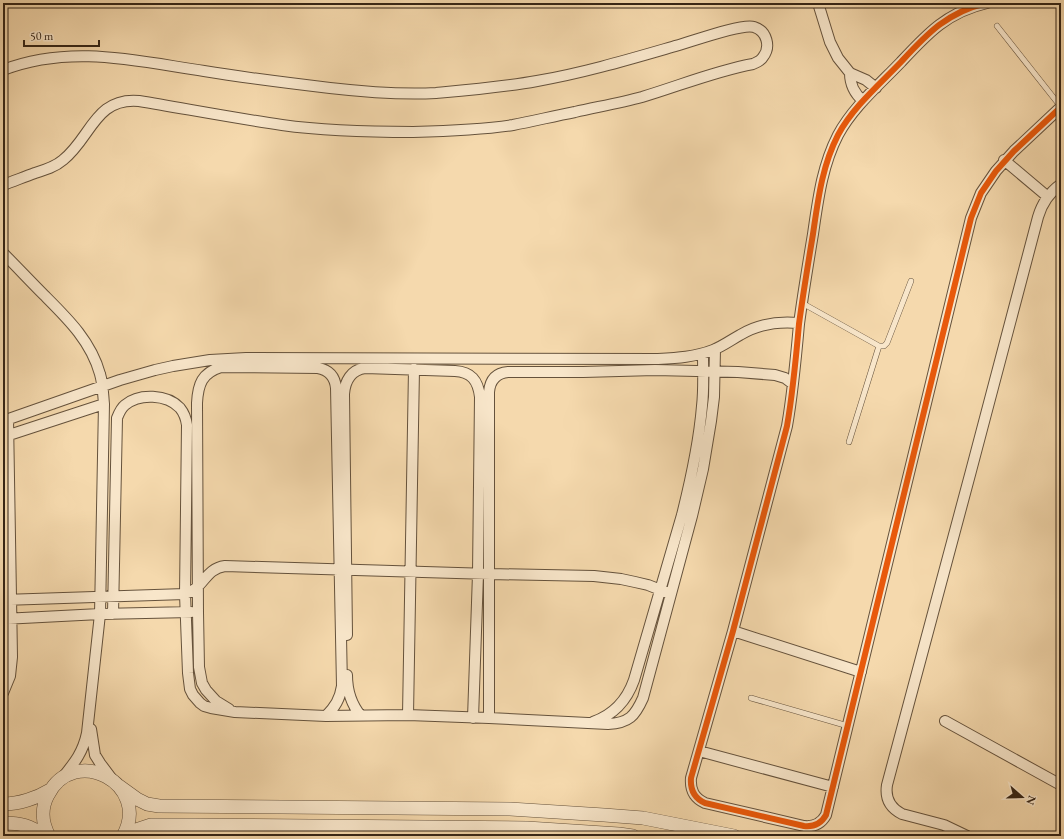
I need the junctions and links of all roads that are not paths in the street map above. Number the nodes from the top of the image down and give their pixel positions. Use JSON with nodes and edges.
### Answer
{"nodes":[{"id":1,"x":818,"y":3,"type":"edge"},
{"id":2,"x":987,"y":3,"type":"edge"},
{"id":3,"x":997,"y":26,"type":"dead end"},
{"id":4,"x":3,"y":70,"type":"edge"},
{"id":5,"x":850,"y":73,"type":"junction"},
{"id":6,"x":876,"y":88,"type":"junction"},
{"id":7,"x":863,"y":101,"type":"junction"},
{"id":8,"x":1061,"y":107,"type":"edge"},
{"id":9,"x":1004,"y":160,"type":"junction"},
{"id":10,"x":1061,"y":184,"type":"edge"},
{"id":11,"x":3,"y":185,"type":"edge"},
{"id":12,"x":1048,"y":196,"type":"junction"},
{"id":13,"x":3,"y":253,"type":"edge"},
{"id":14,"x":911,"y":281,"type":"dead end"},
{"id":15,"x":802,"y":303,"type":"junction"},
{"id":16,"x":800,"y":323,"type":"junction"},
{"id":17,"x":879,"y":346,"type":"junction"},
{"id":18,"x":715,"y":350,"type":"junction"},
{"id":19,"x":703,"y":354,"type":"junction"},
{"id":20,"x":414,"y":369,"type":"junction"},
{"id":21,"x":703,"y":371,"type":"junction"},
{"id":22,"x":714,"y":371,"type":"junction"},
{"id":23,"x":793,"y":384,"type":"junction"},
{"id":24,"x":103,"y":386,"type":"junction"},
{"id":25,"x":104,"y":404,"type":"junction"},
{"id":26,"x":6,"y":420,"type":"edge"},
{"id":27,"x":6,"y":437,"type":"edge"},
{"id":28,"x":849,"y":442,"type":"dead end"},
{"id":29,"x":343,"y":569,"type":"junction"},
{"id":30,"x":411,"y":572,"type":"junction"},
{"id":31,"x":478,"y":574,"type":"junction"},
{"id":32,"x":490,"y":574,"type":"junction"},
{"id":33,"x":198,"y":587,"type":"junction"},
{"id":34,"x":660,"y":590,"type":"junction"},
{"id":35,"x":184,"y":594,"type":"junction"},
{"id":36,"x":672,"y":594,"type":"junction"},
{"id":37,"x":100,"y":596,"type":"junction"},
{"id":38,"x":113,"y":596,"type":"junction"},
{"id":39,"x":7,"y":600,"type":"edge"},
{"id":40,"x":185,"y":612,"type":"junction"},
{"id":41,"x":198,"y":612,"type":"junction"},
{"id":42,"x":100,"y":614,"type":"junction"},
{"id":43,"x":113,"y":614,"type":"junction"},
{"id":44,"x":8,"y":619,"type":"edge"},
{"id":45,"x":734,"y":631,"type":"junction"},
{"id":46,"x":861,"y":672,"type":"junction"},
{"id":47,"x":3,"y":693,"type":"edge"},
{"id":48,"x":751,"y":698,"type":"dead end"},
{"id":49,"x":235,"y":712,"type":"junction"},
{"id":50,"x":89,"y":715,"type":"junction"},
{"id":51,"x":408,"y":715,"type":"junction"},
{"id":52,"x":326,"y":716,"type":"junction"},
{"id":53,"x":361,"y":716,"type":"junction"},
{"id":54,"x":473,"y":718,"type":"junction"},
{"id":55,"x":489,"y":718,"type":"junction"},
{"id":56,"x":946,"y":721,"type":"dead end"},
{"id":57,"x":592,"y":723,"type":"junction"},
{"id":58,"x":848,"y":726,"type":"junction"},
{"id":59,"x":699,"y":751,"type":"junction"},
{"id":60,"x":62,"y":778,"type":"junction"},
{"id":61,"x":115,"y":782,"type":"junction"},
{"id":62,"x":1061,"y":786,"type":"edge"},
{"id":63,"x":833,"y":787,"type":"junction"},
{"id":64,"x":50,"y":790,"type":"junction"},
{"id":65,"x":3,"y":804,"type":"edge"},
{"id":66,"x":3,"y":823,"type":"edge"},
{"id":67,"x":124,"y":835,"type":"edge"},
{"id":68,"x":45,"y":836,"type":"edge"},
{"id":69,"x":49,"y":836,"type":"edge"},
{"id":70,"x":633,"y":836,"type":"edge"},
{"id":71,"x":734,"y":836,"type":"edge"},
{"id":72,"x":967,"y":836,"type":"edge"}],
"edges":[{"from":1,"to":5,"type":"street"},
{"from":2,"to":6,"type":"street"},
{"from":3,"to":8,"type":"lane"},
{"from":4,"to":11,"type":"street"},
{"from":5,"to":6,"type":"street"},
{"from":5,"to":7,"type":"street"},
{"from":6,"to":7,"type":"street"},
{"from":7,"to":15,"type":"street"},
{"from":8,"to":9,"type":"street"},
{"from":9,"to":12,"type":"street"},
{"from":9,"to":46,"type":"street"},
{"from":10,"to":12,"type":"street"},
{"from":12,"to":72,"type":"street"},
{"from":13,"to":24,"type":"street"},
{"from":14,"to":17,"type":"lane"},
{"from":15,"to":16,"type":"street"},
{"from":15,"to":17,"type":"lane"},
{"from":16,"to":18,"type":"street"},
{"from":16,"to":23,"type":"street"},
{"from":17,"to":28,"type":"lane"},
{"from":18,"to":19,"type":"street"},
{"from":18,"to":22,"type":"street"},
{"from":19,"to":21,"type":"street"},
{"from":19,"to":24,"type":"street"},
{"from":20,"to":29,"type":"street"},
{"from":20,"to":30,"type":"street"},
{"from":20,"to":31,"type":"street"},
{"from":21,"to":22,"type":"street"},
{"from":21,"to":32,"type":"street"},
{"from":21,"to":34,"type":"street"},
{"from":22,"to":23,"type":"street"},
{"from":22,"to":36,"type":"street"},
{"from":23,"to":45,"type":"street"},
{"from":24,"to":25,"type":"street"},
{"from":24,"to":26,"type":"street"},
{"from":25,"to":27,"type":"street"},
{"from":25,"to":37,"type":"street"},
{"from":26,"to":27,"type":"street"},
{"from":27,"to":39,"type":"street"},
{"from":29,"to":30,"type":"street"},
{"from":29,"to":33,"type":"street"},
{"from":29,"to":33,"type":"street"},
{"from":29,"to":52,"type":"street"},
{"from":29,"to":53,"type":"street"},
{"from":30,"to":31,"type":"street"},
{"from":30,"to":51,"type":"street"},
{"from":31,"to":32,"type":"street"},
{"from":31,"to":54,"type":"street"},
{"from":32,"to":34,"type":"street"},
{"from":32,"to":55,"type":"street"},
{"from":33,"to":35,"type":"street"},
{"from":33,"to":41,"type":"street"},
{"from":34,"to":36,"type":"street"},
{"from":34,"to":57,"type":"street"},
{"from":35,"to":38,"type":"street"},
{"from":35,"to":38,"type":"street"},
{"from":35,"to":40,"type":"street"},
{"from":36,"to":57,"type":"street"},
{"from":37,"to":38,"type":"street"},
{"from":37,"to":39,"type":"street"},
{"from":37,"to":42,"type":"street"},
{"from":38,"to":43,"type":"street"},
{"from":39,"to":44,"type":"street"},
{"from":40,"to":41,"type":"street"},
{"from":40,"to":43,"type":"street"},
{"from":40,"to":49,"type":"street"},
{"from":41,"to":49,"type":"street"},
{"from":42,"to":43,"type":"street"},
{"from":42,"to":44,"type":"street"},
{"from":42,"to":50,"type":"street"},
{"from":44,"to":47,"type":"street"},
{"from":45,"to":46,"type":"street"},
{"from":45,"to":59,"type":"street"},
{"from":46,"to":58,"type":"street"},
{"from":48,"to":58,"type":"lane"},
{"from":49,"to":52,"type":"street"},
{"from":50,"to":60,"type":"street"},
{"from":50,"to":61,"type":"street"},
{"from":51,"to":53,"type":"street"},
{"from":51,"to":54,"type":"street"},
{"from":52,"to":53,"type":"street"},
{"from":54,"to":55,"type":"street"},
{"from":55,"to":57,"type":"street"},
{"from":56,"to":62,"type":"street"},
{"from":58,"to":63,"type":"street"},
{"from":59,"to":63,"type":"street"},
{"from":59,"to":63,"type":"street"},
{"from":60,"to":61,"type":"street"},
{"from":60,"to":64,"type":"street"},
{"from":61,"to":67,"type":"street"},
{"from":61,"to":71,"type":"street"},
{"from":64,"to":65,"type":"street"},
{"from":64,"to":69,"type":"street"},
{"from":66,"to":68,"type":"street"},
{"from":67,"to":70,"type":"street"}]}
